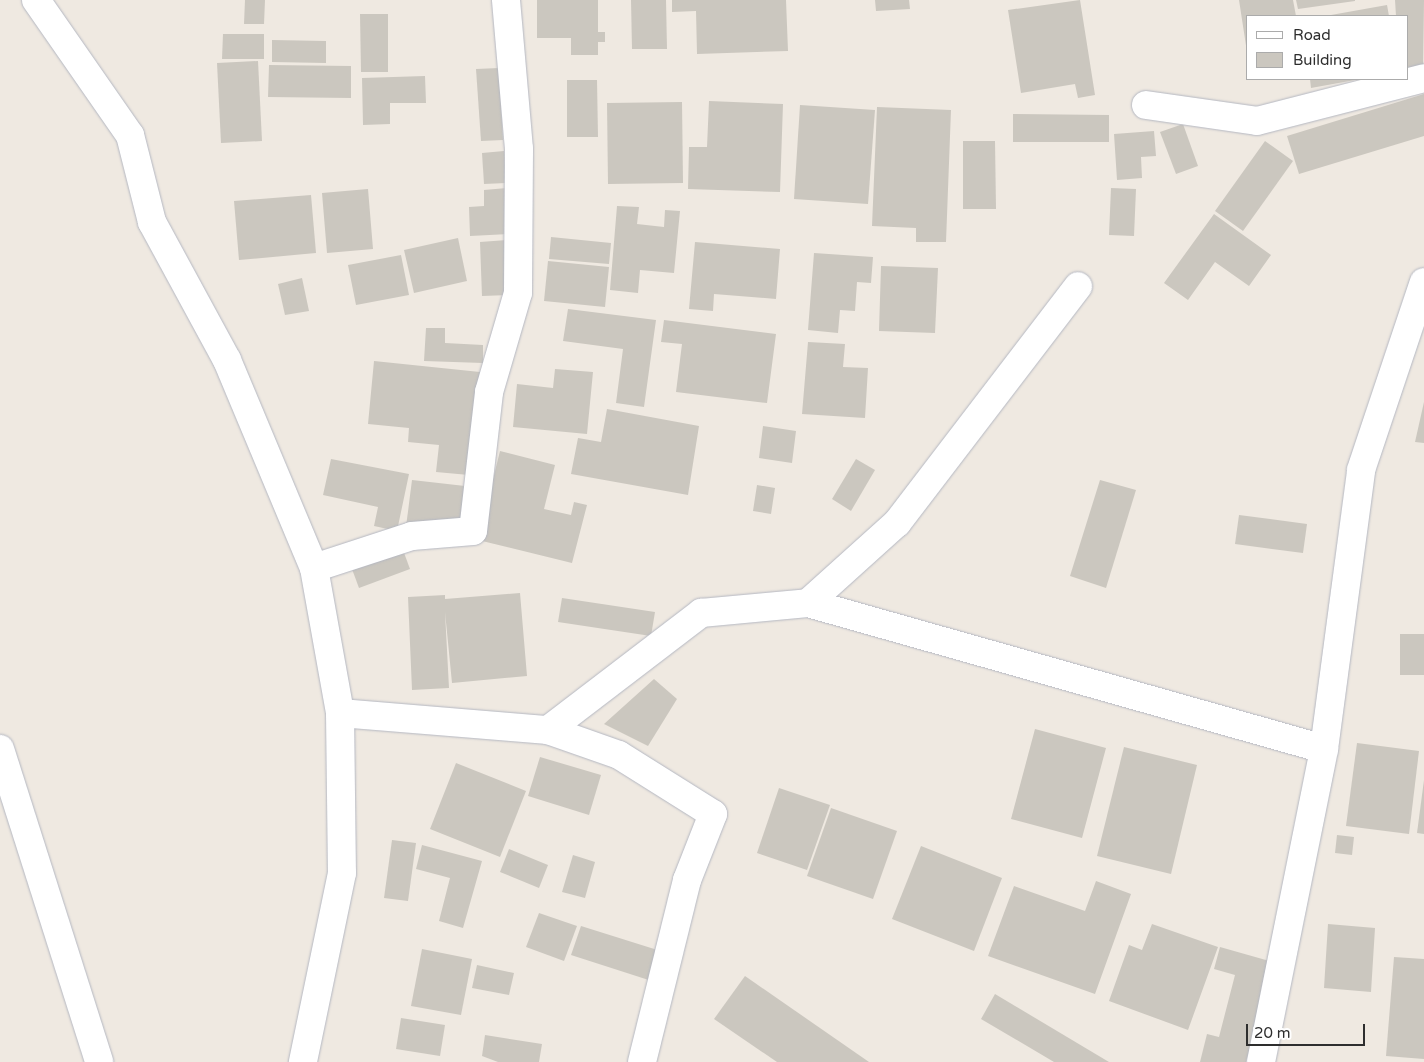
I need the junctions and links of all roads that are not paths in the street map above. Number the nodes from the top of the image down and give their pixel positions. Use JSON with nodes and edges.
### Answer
{"nodes":[{"id":1,"x":36,"y":0,"type":"edge"},
{"id":2,"x":506,"y":0,"type":"edge"},
{"id":3,"x":1424,"y":78,"type":"edge"},
{"id":4,"x":1146,"y":105,"type":"dead end"},
{"id":5,"x":1424,"y":282,"type":"edge"},
{"id":6,"x":1078,"y":286,"type":"dead end"},
{"id":7,"x":314,"y":568,"type":"junction"},
{"id":8,"x":808,"y":603,"type":"junction"},
{"id":9,"x":340,"y":713,"type":"junction"},
{"id":10,"x":548,"y":730,"type":"junction"},
{"id":11,"x":0,"y":749,"type":"edge"},
{"id":12,"x":1324,"y":749,"type":"junction"},
{"id":13,"x":99,"y":1062,"type":"edge"},
{"id":14,"x":303,"y":1062,"type":"edge"},
{"id":15,"x":642,"y":1062,"type":"edge"},
{"id":16,"x":1261,"y":1062,"type":"edge"}],
"edges":[{"from":1,"to":7,"type":"street"},
{"from":2,"to":7,"type":"street"},
{"from":3,"to":4,"type":"street"},
{"from":5,"to":12,"type":"street"},
{"from":6,"to":8,"type":"street"},
{"from":7,"to":9,"type":"street"},
{"from":8,"to":10,"type":"street"},
{"from":8,"to":12,"type":"street"},
{"from":9,"to":10,"type":"street"},
{"from":9,"to":14,"type":"street"},
{"from":10,"to":15,"type":"street"},
{"from":11,"to":13,"type":"street"},
{"from":12,"to":16,"type":"street"}]}
